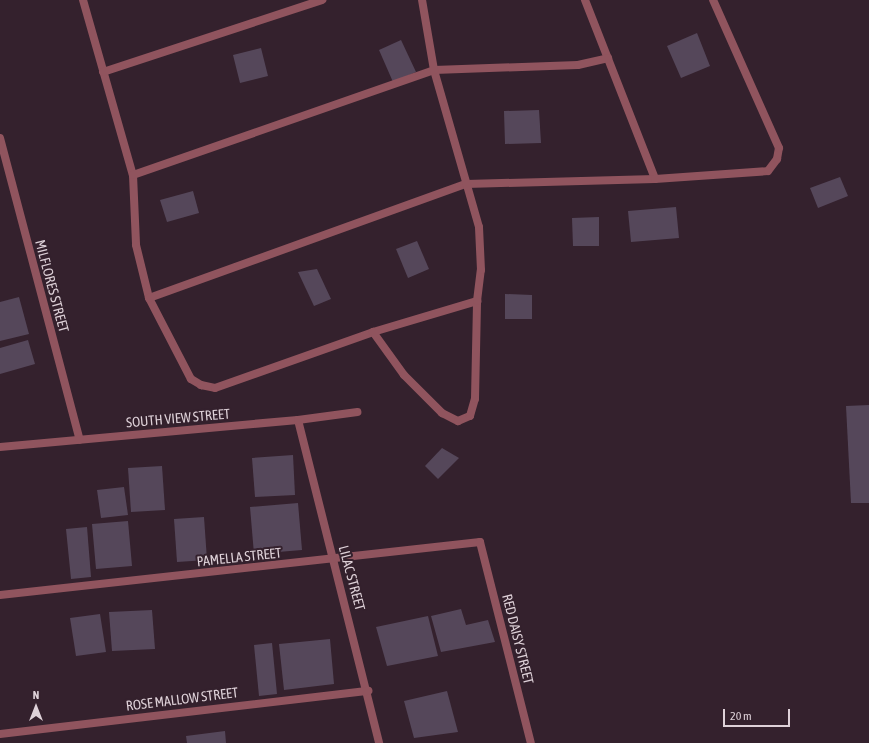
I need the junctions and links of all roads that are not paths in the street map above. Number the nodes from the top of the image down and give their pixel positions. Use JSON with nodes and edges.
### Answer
{"nodes":[{"id":1,"x":83,"y":0,"type":"edge"},
{"id":2,"x":322,"y":0,"type":"edge"},
{"id":3,"x":422,"y":0,"type":"edge"},
{"id":4,"x":585,"y":0,"type":"edge"},
{"id":5,"x":713,"y":0,"type":"edge"},
{"id":6,"x":608,"y":58,"type":"junction"},
{"id":7,"x":434,"y":70,"type":"junction"},
{"id":8,"x":103,"y":72,"type":"junction"},
{"id":9,"x":0,"y":138,"type":"edge"},
{"id":10,"x":133,"y":175,"type":"junction"},
{"id":11,"x":655,"y":179,"type":"junction"},
{"id":12,"x":466,"y":184,"type":"junction"},
{"id":13,"x":149,"y":298,"type":"junction"},
{"id":14,"x":477,"y":301,"type":"junction"},
{"id":15,"x":373,"y":332,"type":"junction"},
{"id":16,"x":357,"y":412,"type":"dead end"},
{"id":17,"x":298,"y":420,"type":"junction"},
{"id":18,"x":80,"y":440,"type":"junction"},
{"id":19,"x":0,"y":447,"type":"edge"},
{"id":20,"x":480,"y":542,"type":"joint"},
{"id":21,"x":333,"y":560,"type":"junction"},
{"id":22,"x":0,"y":595,"type":"edge"},
{"id":23,"x":368,"y":691,"type":"junction"},
{"id":24,"x":0,"y":734,"type":"edge"},
{"id":25,"x":380,"y":743,"type":"edge"},
{"id":26,"x":531,"y":743,"type":"edge"}],
"edges":[{"from":1,"to":8,"type":"street"},
{"from":2,"to":8,"type":"street"},
{"from":3,"to":7,"type":"street"},
{"from":4,"to":6,"type":"street"},
{"from":5,"to":11,"type":"street"},
{"from":6,"to":7,"type":"street"},
{"from":6,"to":11,"type":"street"},
{"from":7,"to":10,"type":"street"},
{"from":7,"to":12,"type":"street"},
{"from":8,"to":10,"type":"street"},
{"from":9,"to":18,"type":"street","name":"MILFLORES STREET"},
{"from":10,"to":13,"type":"street"},
{"from":11,"to":12,"type":"street"},
{"from":12,"to":13,"type":"street"},
{"from":12,"to":14,"type":"street"},
{"from":13,"to":15,"type":"street"},
{"from":14,"to":15,"type":"street"},
{"from":14,"to":15,"type":"street"},
{"from":16,"to":17,"type":"street","name":"SOUTH VIEW STREET"},
{"from":17,"to":18,"type":"street","name":"SOUTH VIEW STREET"},
{"from":17,"to":21,"type":"street","name":"LILAC STREET"},
{"from":18,"to":19,"type":"street","name":"SOUTH VIEW STREET"},
{"from":20,"to":21,"type":"street","name":"PAMELLA STREET"},
{"from":20,"to":26,"type":"street","name":"RED DAISY STREET"},
{"from":21,"to":22,"type":"street","name":"PAMELLA STREET"},
{"from":21,"to":23,"type":"street","name":"LILAC STREET"},
{"from":23,"to":24,"type":"street","name":"ROSE MALLOW STREET"},
{"from":23,"to":25,"type":"street","name":"LILAC STREET"}]}
